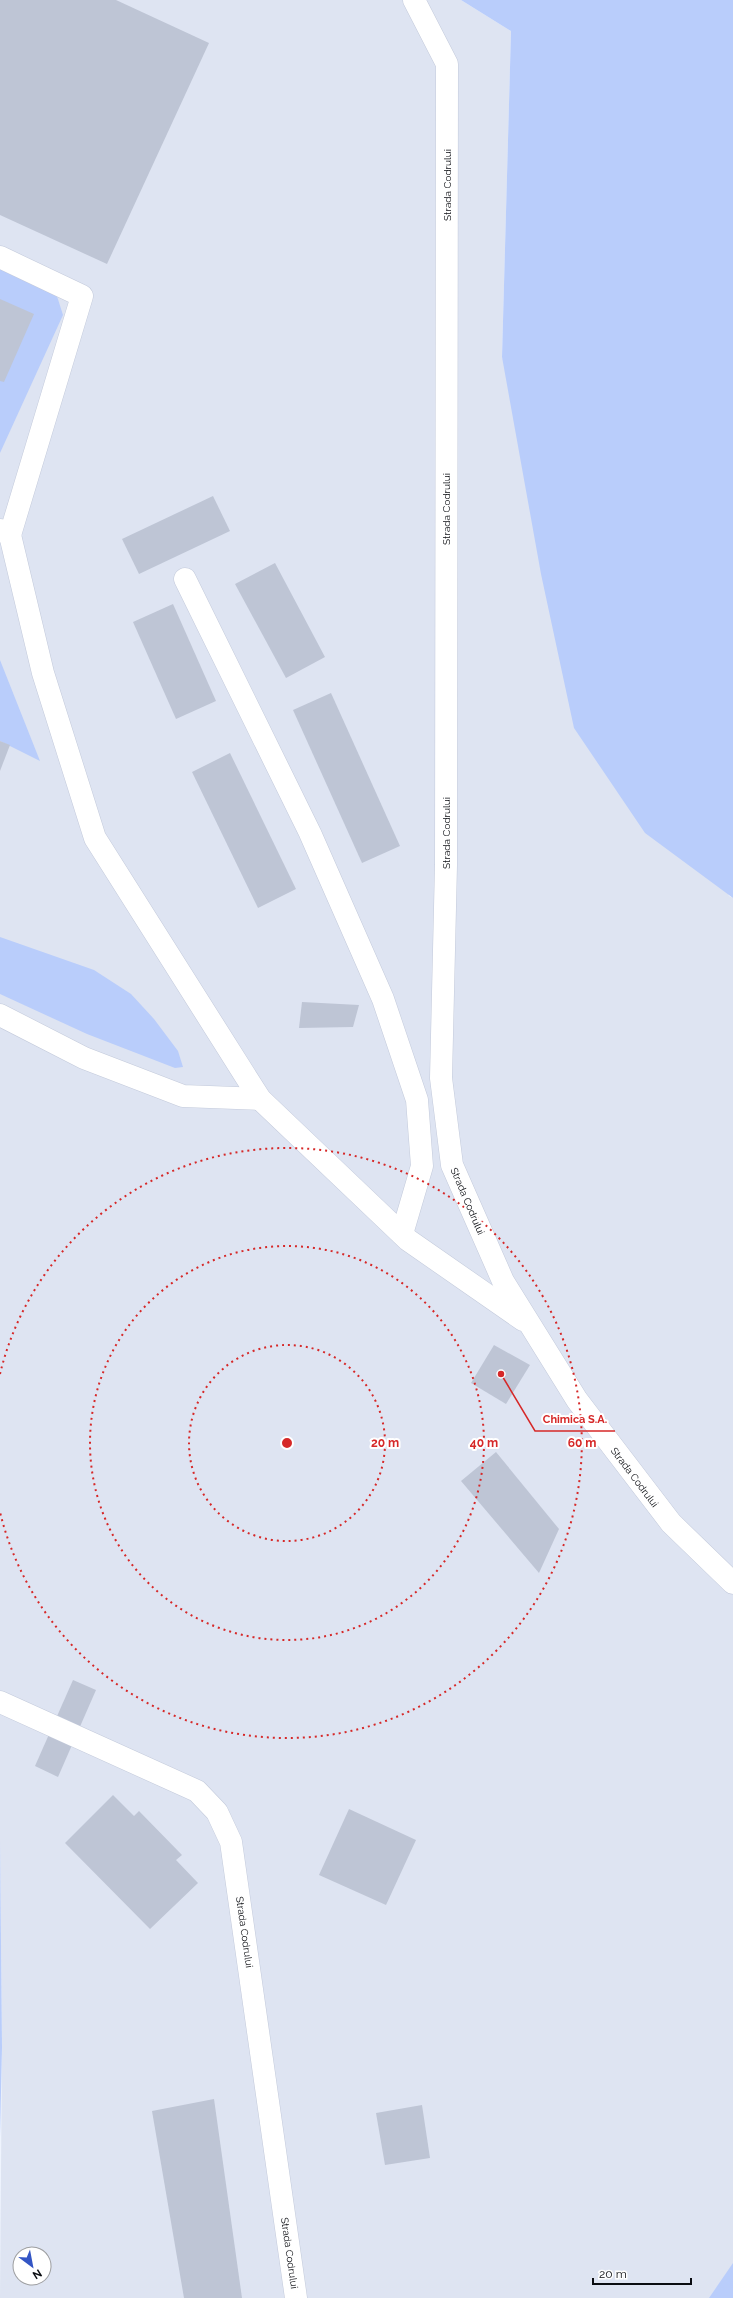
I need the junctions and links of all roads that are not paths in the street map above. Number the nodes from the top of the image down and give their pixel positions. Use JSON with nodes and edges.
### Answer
{"nodes":[{"id":1,"x":414,"y":0,"type":"edge"},
{"id":2,"x":0,"y":257,"type":"edge"},
{"id":3,"x":5,"y":532,"type":"edge"},
{"id":4,"x":185,"y":579,"type":"dead end"},
{"id":5,"x":0,"y":1015,"type":"edge"},
{"id":6,"x":260,"y":1099,"type":"junction"},
{"id":7,"x":402,"y":1234,"type":"junction"},
{"id":8,"x":530,"y":1325,"type":"junction"},
{"id":9,"x":733,"y":1583,"type":"edge"},
{"id":10,"x":0,"y":1702,"type":"edge"},
{"id":11,"x":296,"y":2298,"type":"edge"}],
"edges":[{"from":1,"to":8,"type":"street","name":"Strada Codrului"},
{"from":2,"to":3,"type":"street"},
{"from":3,"to":6,"type":"street"},
{"from":4,"to":7,"type":"street"},
{"from":5,"to":6,"type":"street"},
{"from":6,"to":7,"type":"street"},
{"from":7,"to":8,"type":"street"},
{"from":8,"to":9,"type":"street","name":"Strada Codrului"},
{"from":10,"to":11,"type":"street","name":"Strada Codrului"}]}
